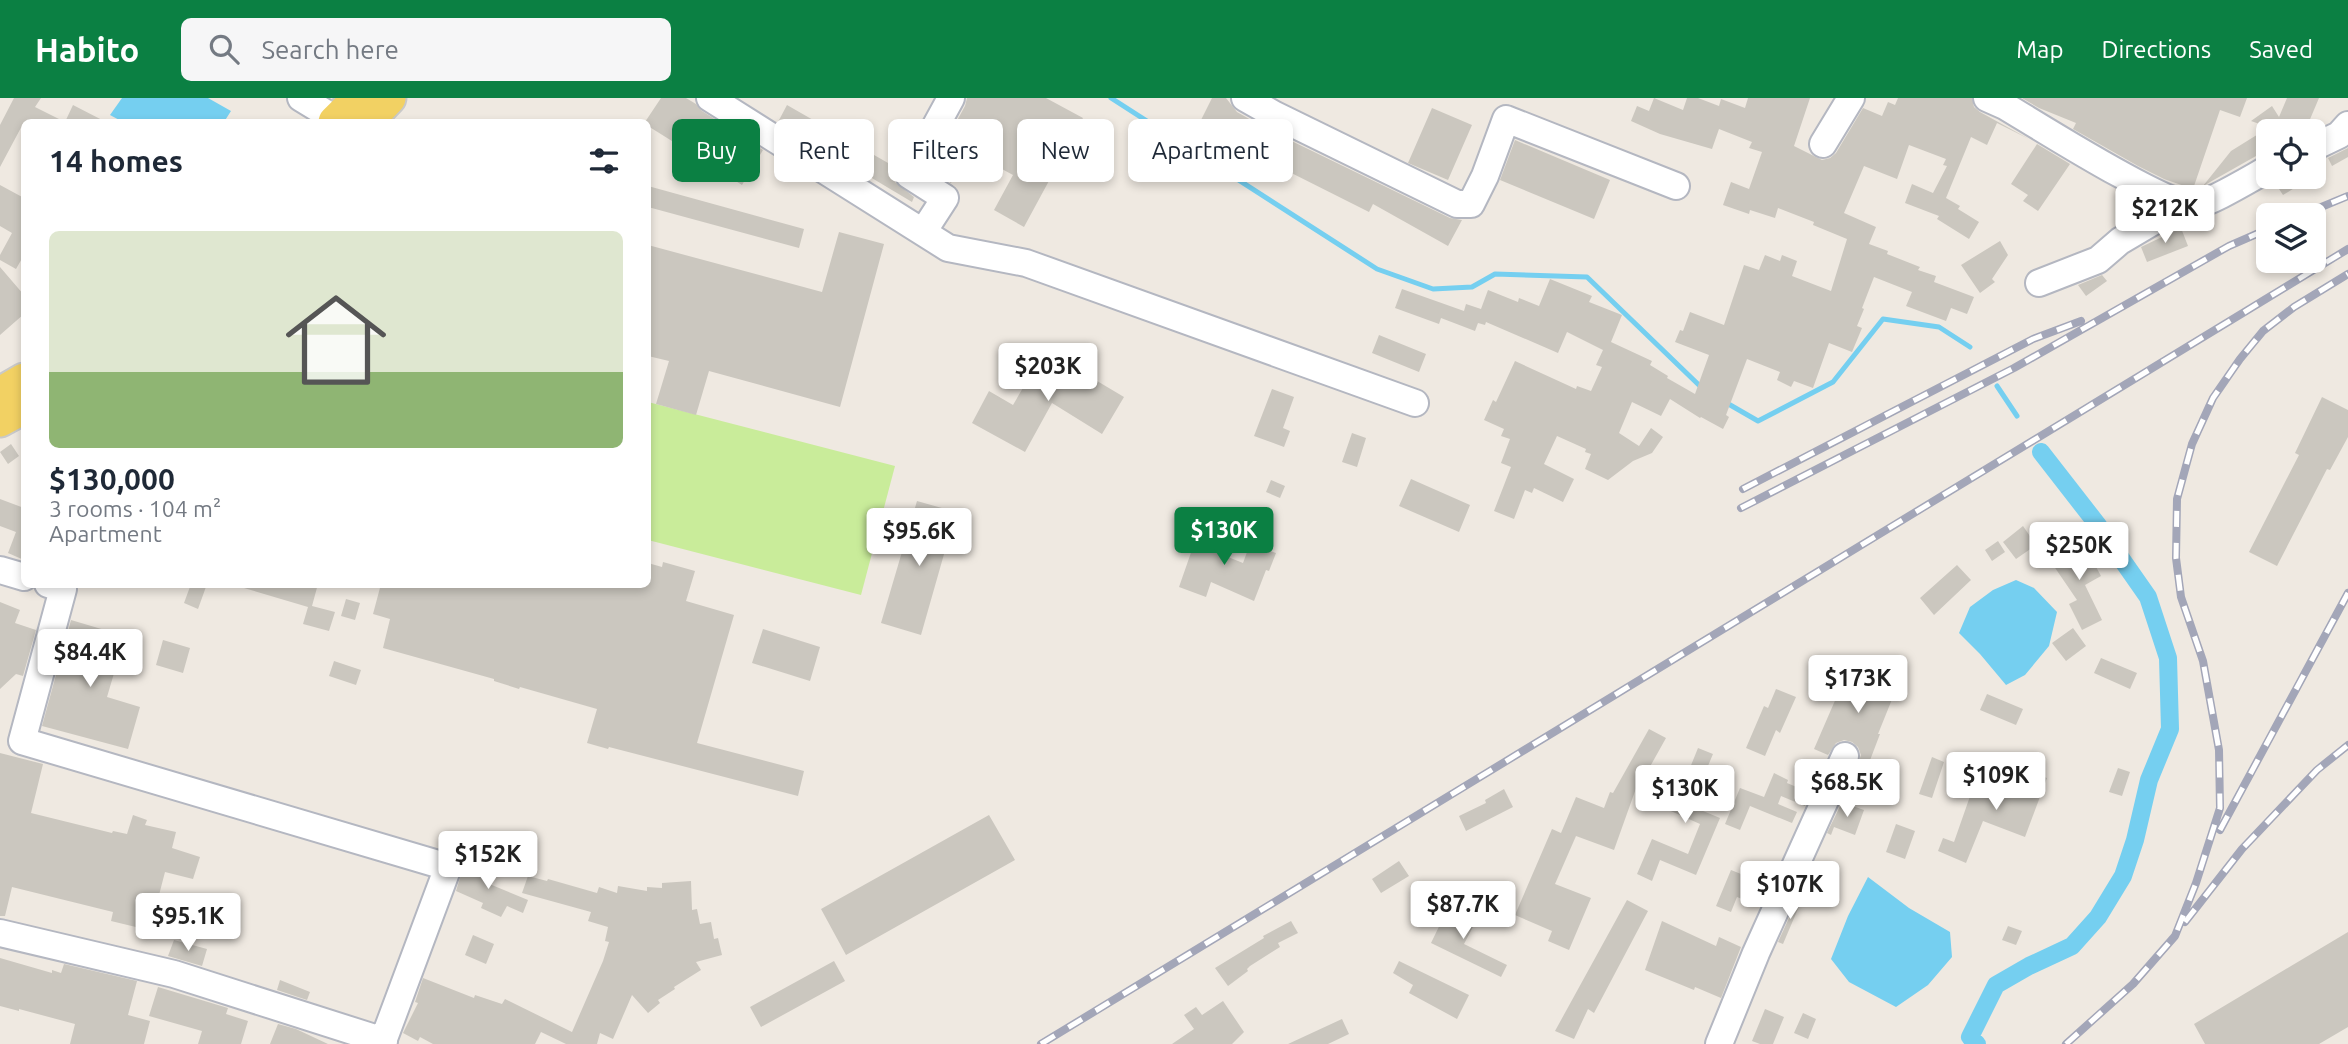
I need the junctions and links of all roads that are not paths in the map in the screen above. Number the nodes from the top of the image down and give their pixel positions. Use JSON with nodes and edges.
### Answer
{"nodes":[{"id":1,"x":301,"y":98,"type":"edge"},
{"id":2,"x":389,"y":98,"type":"edge"},
{"id":3,"x":710,"y":98,"type":"edge"},
{"id":4,"x":951,"y":98,"type":"edge"},
{"id":5,"x":1245,"y":98,"type":"edge"},
{"id":6,"x":1851,"y":98,"type":"edge"},
{"id":7,"x":2000,"y":101,"type":"edge"},
{"id":8,"x":349,"y":116,"type":"edge"},
{"id":9,"x":2348,"y":125,"type":"edge"},
{"id":10,"x":2326,"y":141,"type":"edge"},
{"id":11,"x":1823,"y":144,"type":"dead end"},
{"id":12,"x":2256,"y":175,"type":"edge"},
{"id":13,"x":1676,"y":186,"type":"dead end"},
{"id":14,"x":2182,"y":205,"type":"junction"},
{"id":15,"x":923,"y":232,"type":"junction"},
{"id":16,"x":2039,"y":283,"type":"dead end"},
{"id":17,"x":21,"y":382,"type":"edge"},
{"id":18,"x":0,"y":394,"type":"edge"},
{"id":19,"x":1415,"y":403,"type":"dead end"},
{"id":20,"x":21,"y":408,"type":"edge"},
{"id":21,"x":0,"y":419,"type":"edge"},
{"id":22,"x":0,"y":570,"type":"edge"},
{"id":23,"x":21,"y":577,"type":"edge"},
{"id":24,"x":60,"y":588,"type":"edge"},
{"id":25,"x":1845,"y":756,"type":"dead end"},
{"id":26,"x":0,"y":933,"type":"edge"},
{"id":27,"x":383,"y":1042,"type":"edge"},
{"id":28,"x":1719,"y":1044,"type":"edge"}],
"edges":[{"from":1,"to":8,"type":"street"},
{"from":2,"to":8,"type":"main road"},
{"from":3,"to":15,"type":"street"},
{"from":4,"to":15,"type":"street"},
{"from":5,"to":13,"type":"street"},
{"from":6,"to":11,"type":"street"},
{"from":7,"to":14,"type":"street"},
{"from":9,"to":10,"type":"street"},
{"from":12,"to":14,"type":"street"},
{"from":14,"to":16,"type":"street"},
{"from":15,"to":19,"type":"street"},
{"from":17,"to":18,"type":"main road"},
{"from":20,"to":21,"type":"main road"},
{"from":22,"to":23,"type":"street"},
{"from":24,"to":27,"type":"street"},
{"from":25,"to":28,"type":"street"},
{"from":26,"to":27,"type":"street"}]}
